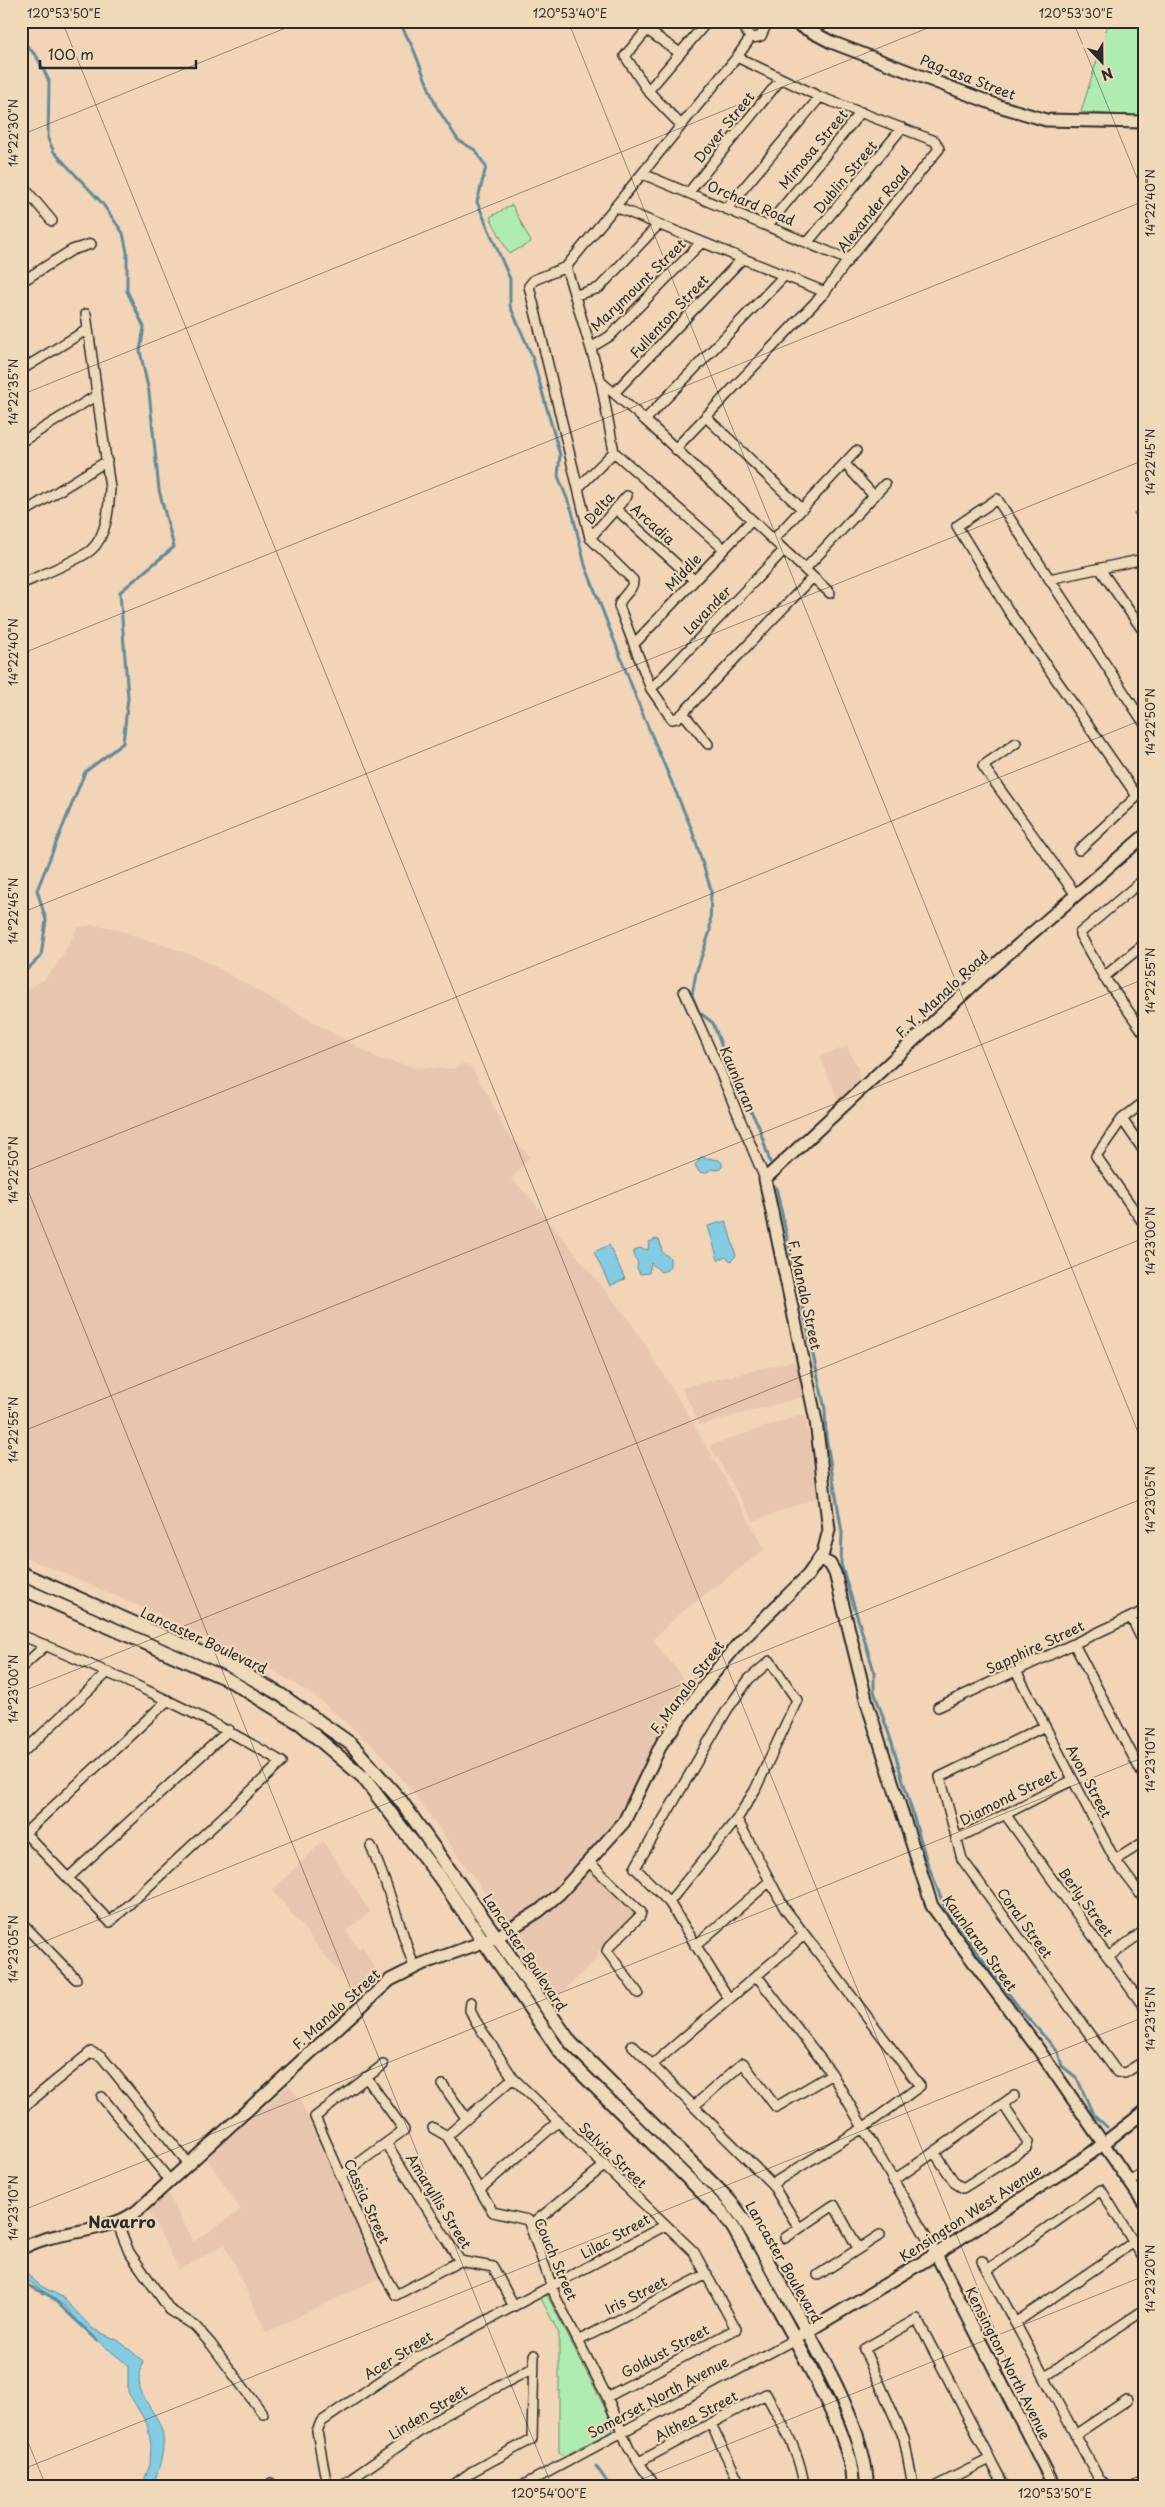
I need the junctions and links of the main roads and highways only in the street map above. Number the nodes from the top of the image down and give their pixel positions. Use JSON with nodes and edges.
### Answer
{"nodes":[{"id":1,"x":21,"y":1573,"type":"edge"},
{"id":2,"x":21,"y":1588,"type":"edge"},
{"id":3,"x":853,"y":2486,"type":"edge"},
{"id":4,"x":866,"y":2486,"type":"edge"}],
"edges":[{"from":1,"to":4,"type":"main road","name":"Lancaster Boulevard"},
{"from":2,"to":3,"type":"main road","name":"Lancaster Boulevard"}]}
